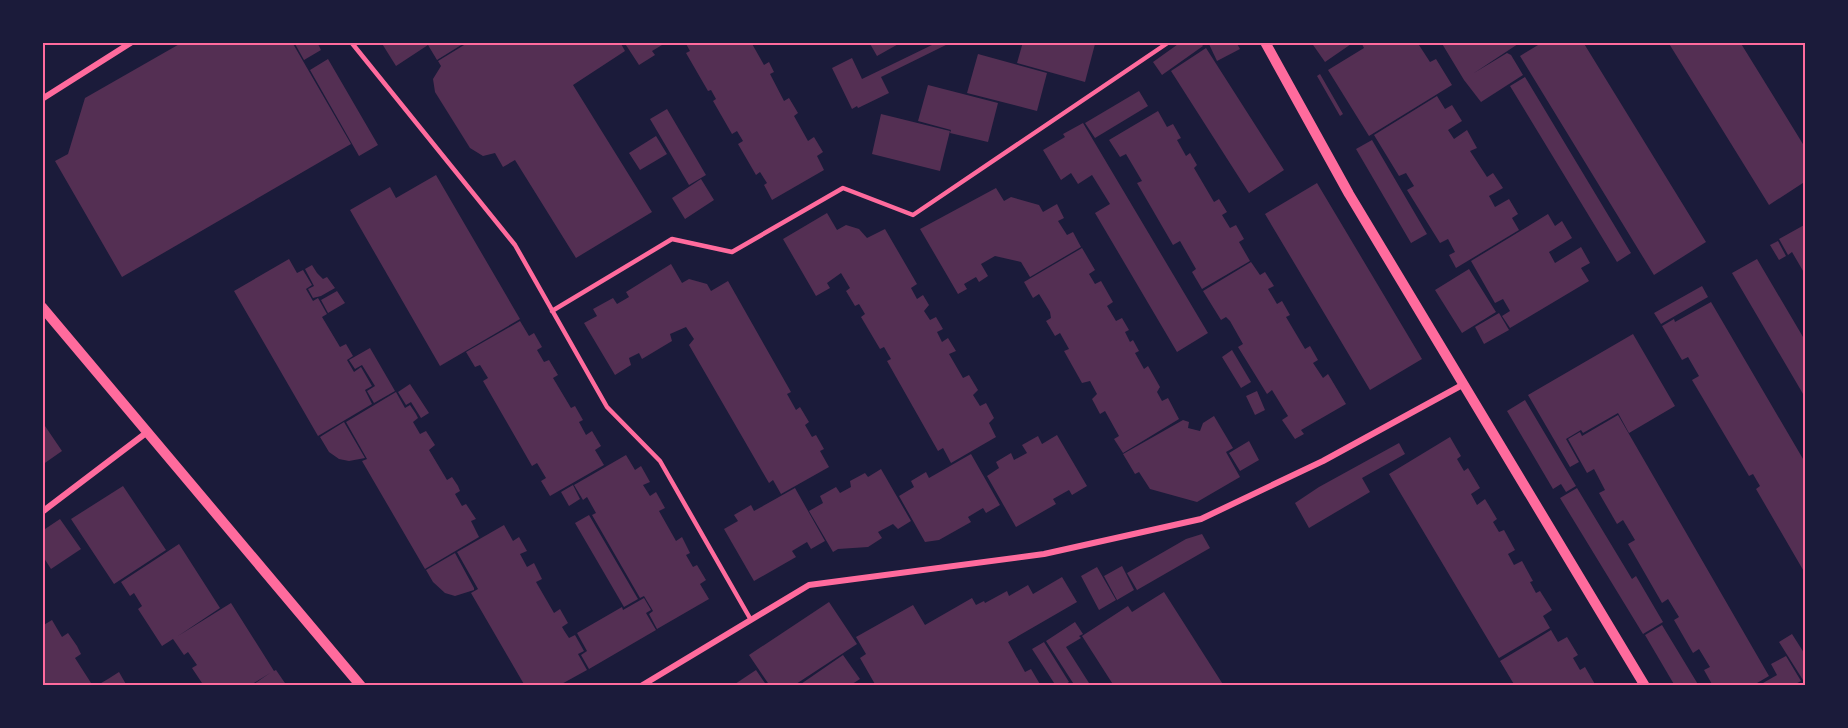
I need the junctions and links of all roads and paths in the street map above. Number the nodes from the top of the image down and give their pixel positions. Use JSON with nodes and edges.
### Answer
{"nodes":[{"id":1,"x":132,"y":42,"type":"edge"},
{"id":2,"x":351,"y":42,"type":"edge"},
{"id":3,"x":1169,"y":42,"type":"edge"},
{"id":4,"x":1269,"y":43,"type":"edge"},
{"id":5,"x":42,"y":99,"type":"edge"},
{"id":6,"x":42,"y":307,"type":"edge"},
{"id":7,"x":552,"y":311,"type":"junction"},
{"id":8,"x":1464,"y":383,"type":"junction"},
{"id":9,"x":146,"y":433,"type":"junction"},
{"id":10,"x":42,"y":512,"type":"edge"},
{"id":11,"x":751,"y":620,"type":"junction"},
{"id":12,"x":361,"y":686,"type":"edge"},
{"id":13,"x":641,"y":686,"type":"edge"},
{"id":14,"x":1646,"y":686,"type":"edge"}],
"edges":[{"from":1,"to":5,"type":"street"},
{"from":2,"to":7,"type":"lane"},
{"from":3,"to":7,"type":"lane"},
{"from":4,"to":8,"type":"street"},
{"from":6,"to":9,"type":"street"},
{"from":7,"to":11,"type":"lane"},
{"from":8,"to":11,"type":"street"},
{"from":8,"to":14,"type":"street"},
{"from":9,"to":10,"type":"street"},
{"from":9,"to":12,"type":"street"},
{"from":11,"to":13,"type":"street"}]}
